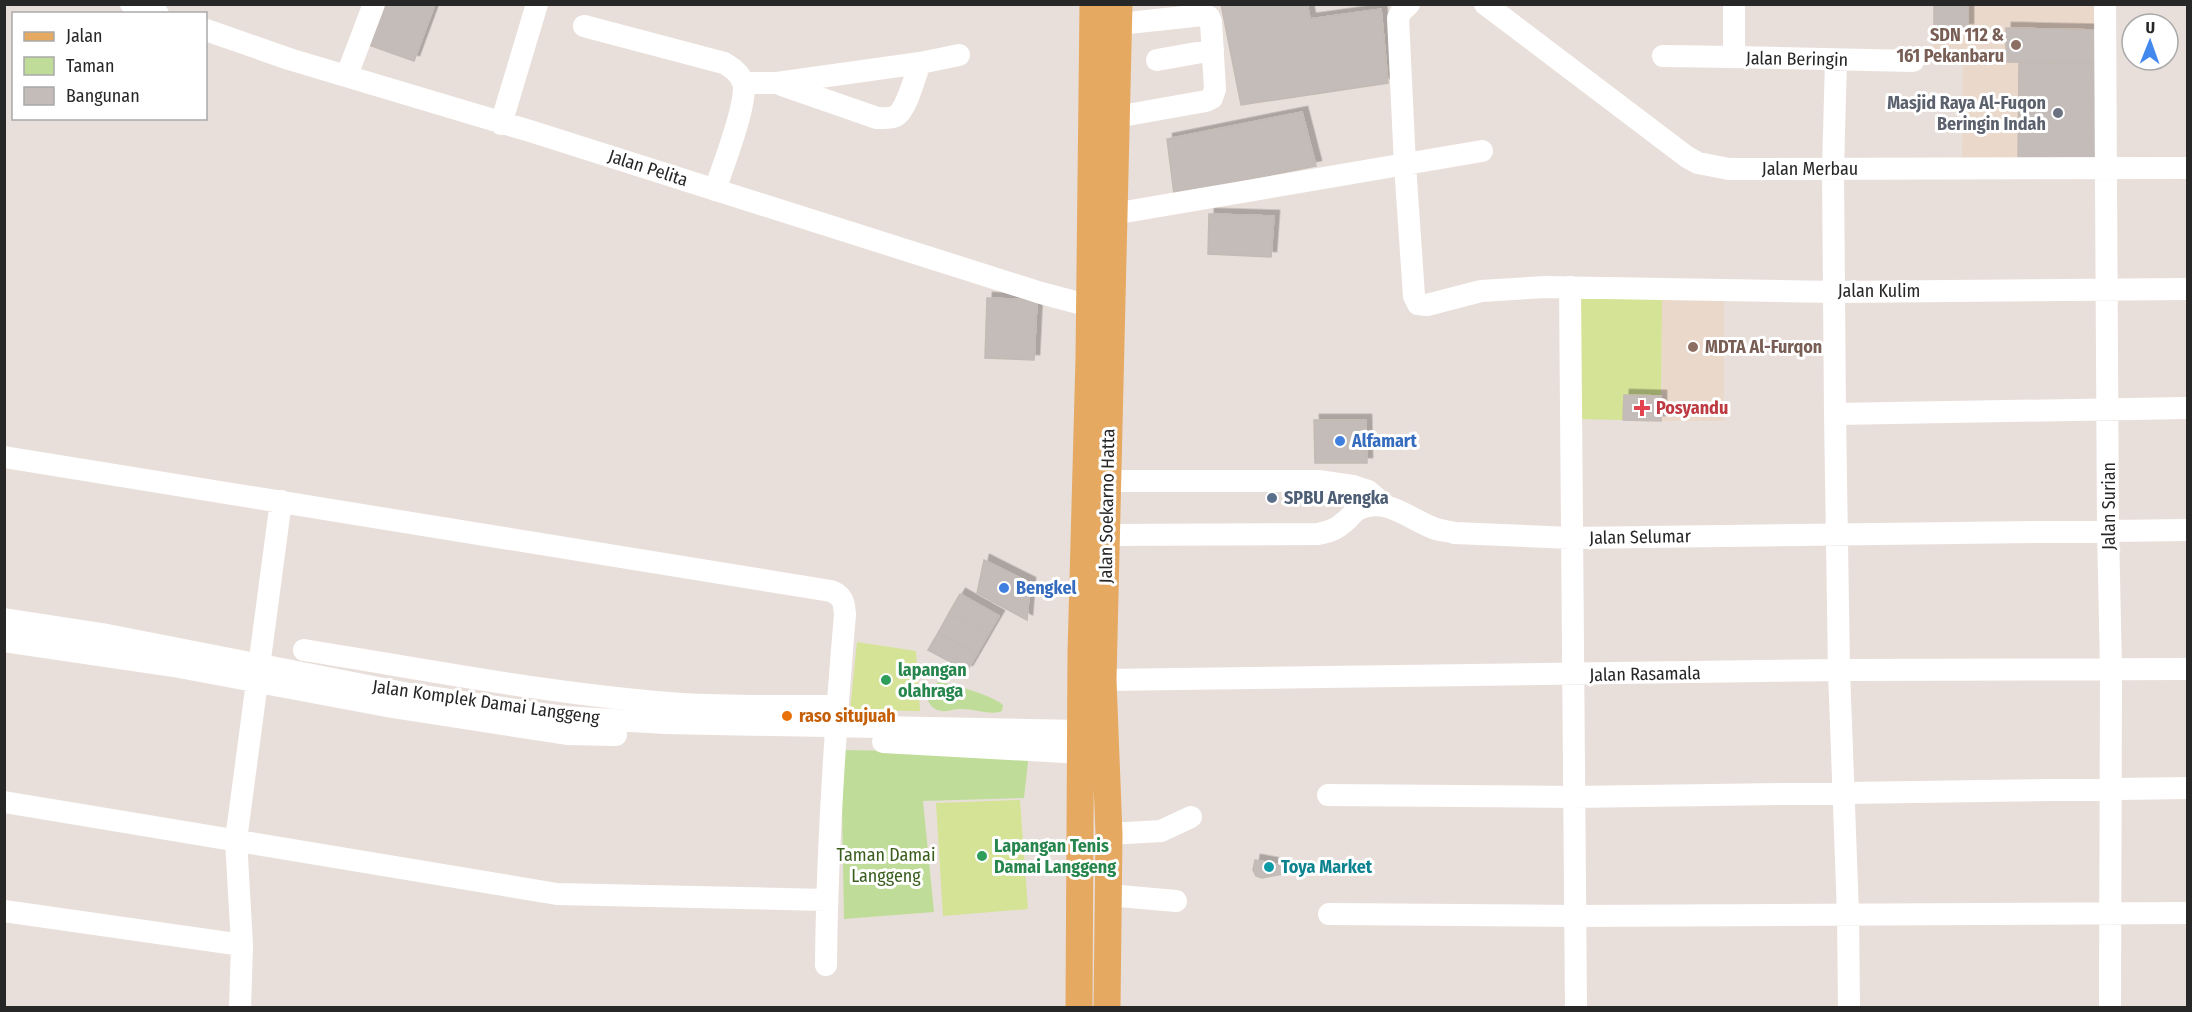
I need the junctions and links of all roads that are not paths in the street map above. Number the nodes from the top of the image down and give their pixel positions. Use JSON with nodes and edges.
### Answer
{"nodes":[{"id":1,"x":131,"y":4,"type":"edge"},
{"id":2,"x":374,"y":4,"type":"edge"},
{"id":3,"x":537,"y":4,"type":"edge"},
{"id":4,"x":1093,"y":4,"type":"edge"},
{"id":5,"x":1409,"y":4,"type":"edge"},
{"id":6,"x":1485,"y":4,"type":"edge"},
{"id":7,"x":1734,"y":4,"type":"edge"},
{"id":8,"x":2105,"y":4,"type":"edge"},
{"id":9,"x":153,"y":12,"type":"edge"},
{"id":10,"x":1119,"y":14,"type":"edge"},
{"id":11,"x":584,"y":26,"type":"dead end"},
{"id":12,"x":207,"y":30,"type":"edge"},
{"id":13,"x":1213,"y":50,"type":"junction"},
{"id":14,"x":959,"y":55,"type":"dead end"},
{"id":15,"x":1663,"y":56,"type":"dead end"},
{"id":16,"x":1734,"y":57,"type":"junction"},
{"id":17,"x":1157,"y":60,"type":"dead end"},
{"id":18,"x":1836,"y":60,"type":"junction"},
{"id":19,"x":1913,"y":61,"type":"dead end"},
{"id":20,"x":920,"y":63,"type":"junction"},
{"id":21,"x":347,"y":75,"type":"junction"},
{"id":22,"x":743,"y":83,"type":"junction"},
{"id":23,"x":777,"y":83,"type":"junction"},
{"id":24,"x":1116,"y":117,"type":"junction"},
{"id":25,"x":501,"y":124,"type":"junction"},
{"id":26,"x":1482,"y":151,"type":"dead end"},
{"id":27,"x":1405,"y":165,"type":"junction"},
{"id":28,"x":2187,"y":168,"type":"edge"},
{"id":29,"x":2107,"y":169,"type":"junction"},
{"id":30,"x":1833,"y":170,"type":"junction"},
{"id":31,"x":715,"y":190,"type":"junction"},
{"id":32,"x":1113,"y":214,"type":"junction"},
{"id":33,"x":1570,"y":287,"type":"junction"},
{"id":34,"x":2187,"y":289,"type":"edge"},
{"id":35,"x":2107,"y":290,"type":"junction"},
{"id":36,"x":1835,"y":292,"type":"junction"},
{"id":37,"x":1090,"y":306,"type":"junction"},
{"id":38,"x":2187,"y":408,"type":"edge"},
{"id":39,"x":2109,"y":409,"type":"junction"},
{"id":40,"x":1835,"y":414,"type":"junction"},
{"id":41,"x":4,"y":457,"type":"edge"},
{"id":42,"x":1108,"y":481,"type":"junction"},
{"id":43,"x":281,"y":501,"type":"junction"},
{"id":44,"x":1386,"y":506,"type":"junction"},
{"id":45,"x":2108,"y":530,"type":"junction"},
{"id":46,"x":2187,"y":530,"type":"edge"},
{"id":47,"x":1837,"y":534,"type":"junction"},
{"id":48,"x":1106,"y":536,"type":"junction"},
{"id":49,"x":1571,"y":538,"type":"junction"},
{"id":50,"x":4,"y":619,"type":"edge"},
{"id":51,"x":4,"y":641,"type":"edge"},
{"id":52,"x":100,"y":644,"type":"junction"},
{"id":53,"x":303,"y":650,"type":"dead end"},
{"id":54,"x":414,"y":668,"type":"junction"},
{"id":55,"x":2111,"y":669,"type":"junction"},
{"id":56,"x":2187,"y":669,"type":"edge"},
{"id":57,"x":1839,"y":670,"type":"junction"},
{"id":58,"x":258,"y":673,"type":"junction"},
{"id":59,"x":1572,"y":675,"type":"junction"},
{"id":60,"x":1103,"y":680,"type":"junction"},
{"id":61,"x":569,"y":692,"type":"junction"},
{"id":62,"x":410,"y":694,"type":"junction"},
{"id":63,"x":563,"y":717,"type":"junction"},
{"id":64,"x":665,"y":720,"type":"junction"},
{"id":65,"x":837,"y":724,"type":"junction"},
{"id":66,"x":1081,"y":742,"type":"junction"},
{"id":67,"x":2110,"y":788,"type":"junction"},
{"id":68,"x":2187,"y":788,"type":"edge"},
{"id":69,"x":1843,"y":792,"type":"junction"},
{"id":70,"x":1328,"y":795,"type":"dead end"},
{"id":71,"x":1573,"y":797,"type":"junction"},
{"id":72,"x":4,"y":802,"type":"edge"},
{"id":73,"x":1191,"y":818,"type":"dead end"},
{"id":74,"x":1108,"y":834,"type":"junction"},
{"id":75,"x":236,"y":840,"type":"junction"},
{"id":76,"x":1108,"y":895,"type":"junction"},
{"id":77,"x":827,"y":900,"type":"junction"},
{"id":78,"x":1176,"y":901,"type":"dead end"},
{"id":79,"x":4,"y":911,"type":"edge"},
{"id":80,"x":2111,"y":913,"type":"junction"},
{"id":81,"x":2187,"y":913,"type":"edge"},
{"id":82,"x":1329,"y":914,"type":"dead end"},
{"id":83,"x":1848,"y":914,"type":"junction"},
{"id":84,"x":1574,"y":916,"type":"junction"},
{"id":85,"x":242,"y":945,"type":"junction"},
{"id":86,"x":826,"y":965,"type":"dead end"},
{"id":87,"x":240,"y":1008,"type":"edge"},
{"id":88,"x":1079,"y":1008,"type":"edge"},
{"id":89,"x":1107,"y":1008,"type":"edge"},
{"id":90,"x":1576,"y":1008,"type":"edge"},
{"id":91,"x":1849,"y":1008,"type":"edge"},
{"id":92,"x":2110,"y":1008,"type":"edge"}],
"edges":[{"from":1,"to":9,"type":"street"},
{"from":2,"to":21,"type":"street"},
{"from":3,"to":25,"type":"street"},
{"from":4,"to":37,"type":"main road","name":"Jalan Soekarno Hatta"},
{"from":5,"to":27,"type":"street"},
{"from":6,"to":30,"type":"street","name":"Jalan Merbau"},
{"from":7,"to":16,"type":"street","name":"Jalan Beringin"},
{"from":8,"to":29,"type":"street","name":"Jalan Surian"},
{"from":10,"to":13,"type":"street"},
{"from":10,"to":24,"type":"main road","name":"Jalan Soekarno Hatta"},
{"from":11,"to":22,"type":"street"},
{"from":12,"to":21,"type":"street","name":"Jalan Pelita"},
{"from":13,"to":17,"type":"street"},
{"from":13,"to":24,"type":"street"},
{"from":14,"to":20,"type":"street"},
{"from":15,"to":16,"type":"street"},
{"from":16,"to":18,"type":"street","name":"Jalan Beringin"},
{"from":18,"to":19,"type":"street","name":"Jalan Beringin"},
{"from":18,"to":30,"type":"street"},
{"from":20,"to":23,"type":"street"},
{"from":20,"to":23,"type":"street"},
{"from":21,"to":25,"type":"street","name":"Jalan Pelita"},
{"from":22,"to":23,"type":"street"},
{"from":22,"to":31,"type":"street"},
{"from":24,"to":32,"type":"main road","name":"Jalan Soekarno Hatta"},
{"from":25,"to":31,"type":"street","name":"Jalan Pelita"},
{"from":26,"to":27,"type":"street"},
{"from":27,"to":32,"type":"street"},
{"from":27,"to":33,"type":"street","name":"Jalan Kulim"},
{"from":28,"to":29,"type":"street","name":"Jalan Merbau"},
{"from":29,"to":30,"type":"street","name":"Jalan Merbau"},
{"from":29,"to":35,"type":"street","name":"Jalan Surian"},
{"from":30,"to":36,"type":"street"},
{"from":31,"to":37,"type":"street","name":"Jalan Pelita"},
{"from":32,"to":42,"type":"main road","name":"Jalan Soekarno Hatta"},
{"from":33,"to":36,"type":"street","name":"Jalan Kulim"},
{"from":33,"to":49,"type":"street"},
{"from":34,"to":35,"type":"street","name":"Jalan Kulim"},
{"from":35,"to":36,"type":"street","name":"Jalan Kulim"},
{"from":35,"to":39,"type":"street","name":"Jalan Surian"},
{"from":36,"to":40,"type":"street"},
{"from":37,"to":66,"type":"main road","name":"Jalan Soekarno Hatta"},
{"from":38,"to":39,"type":"street"},
{"from":39,"to":40,"type":"street"},
{"from":39,"to":45,"type":"street","name":"Jalan Surian"},
{"from":40,"to":47,"type":"street"},
{"from":41,"to":43,"type":"street"},
{"from":42,"to":44,"type":"street","name":"Jalan Selumar"},
{"from":42,"to":48,"type":"main road","name":"Jalan Soekarno Hatta"},
{"from":43,"to":58,"type":"street"},
{"from":43,"to":65,"type":"street"},
{"from":44,"to":48,"type":"street"},
{"from":44,"to":49,"type":"street","name":"Jalan Selumar"},
{"from":45,"to":46,"type":"street","name":"Jalan Selumar"},
{"from":45,"to":47,"type":"street","name":"Jalan Selumar"},
{"from":45,"to":55,"type":"street","name":"Jalan Surian"},
{"from":47,"to":49,"type":"street","name":"Jalan Selumar"},
{"from":47,"to":57,"type":"street"},
{"from":48,"to":60,"type":"main road","name":"Jalan Soekarno Hatta"},
{"from":49,"to":59,"type":"street"},
{"from":50,"to":52,"type":"street","name":"Jalan Komplek Damai Langgeng"},
{"from":51,"to":52,"type":"street","name":"Jalan Komplek Damai Langgeng"},
{"from":52,"to":58,"type":"street","name":"Jalan Komplek Damai Langgeng"},
{"from":53,"to":54,"type":"street"},
{"from":54,"to":61,"type":"street"},
{"from":54,"to":62,"type":"street"},
{"from":55,"to":56,"type":"street","name":"Jalan Rasamala"},
{"from":55,"to":57,"type":"street","name":"Jalan Rasamala"},
{"from":55,"to":67,"type":"street","name":"Jalan Surian"},
{"from":57,"to":59,"type":"street","name":"Jalan Rasamala"},
{"from":57,"to":69,"type":"street"},
{"from":58,"to":62,"type":"street","name":"Jalan Komplek Damai Langgeng"},
{"from":58,"to":64,"type":"street","name":"Jalan Komplek Damai Langgeng"},
{"from":58,"to":75,"type":"street"},
{"from":59,"to":60,"type":"street","name":"Jalan Rasamala"},
{"from":59,"to":71,"type":"street"},
{"from":60,"to":74,"type":"main road","name":"Jalan Soekarno Hatta"},
{"from":61,"to":63,"type":"street"},
{"from":61,"to":64,"type":"street"},
{"from":62,"to":63,"type":"street","name":"Jalan Komplek Damai Langgeng"},
{"from":63,"to":64,"type":"street","name":"Jalan Komplek Damai Langgeng"},
{"from":64,"to":65,"type":"street","name":"Jalan Komplek Damai Langgeng"},
{"from":65,"to":66,"type":"street","name":"Jalan Komplek Damai Langgeng"},
{"from":65,"to":77,"type":"street"},
{"from":66,"to":88,"type":"main road","name":"Jalan Soekarno Hatta"},
{"from":67,"to":68,"type":"street"},
{"from":67,"to":69,"type":"street"},
{"from":67,"to":80,"type":"street","name":"Jalan Surian"},
{"from":69,"to":71,"type":"street"},
{"from":69,"to":83,"type":"street"},
{"from":70,"to":71,"type":"street"},
{"from":71,"to":84,"type":"street"},
{"from":72,"to":75,"type":"street"},
{"from":73,"to":74,"type":"street"},
{"from":74,"to":76,"type":"main road","name":"Jalan Soekarno Hatta"},
{"from":75,"to":77,"type":"street"},
{"from":75,"to":85,"type":"street"},
{"from":76,"to":78,"type":"street"},
{"from":76,"to":89,"type":"main road","name":"Jalan Soekarno Hatta"},
{"from":77,"to":86,"type":"street"},
{"from":79,"to":85,"type":"street"},
{"from":80,"to":81,"type":"street"},
{"from":80,"to":83,"type":"street"},
{"from":80,"to":92,"type":"street","name":"Jalan Surian"},
{"from":82,"to":84,"type":"street"},
{"from":83,"to":84,"type":"street"},
{"from":83,"to":91,"type":"street"},
{"from":84,"to":90,"type":"street"},
{"from":85,"to":87,"type":"street"}]}
